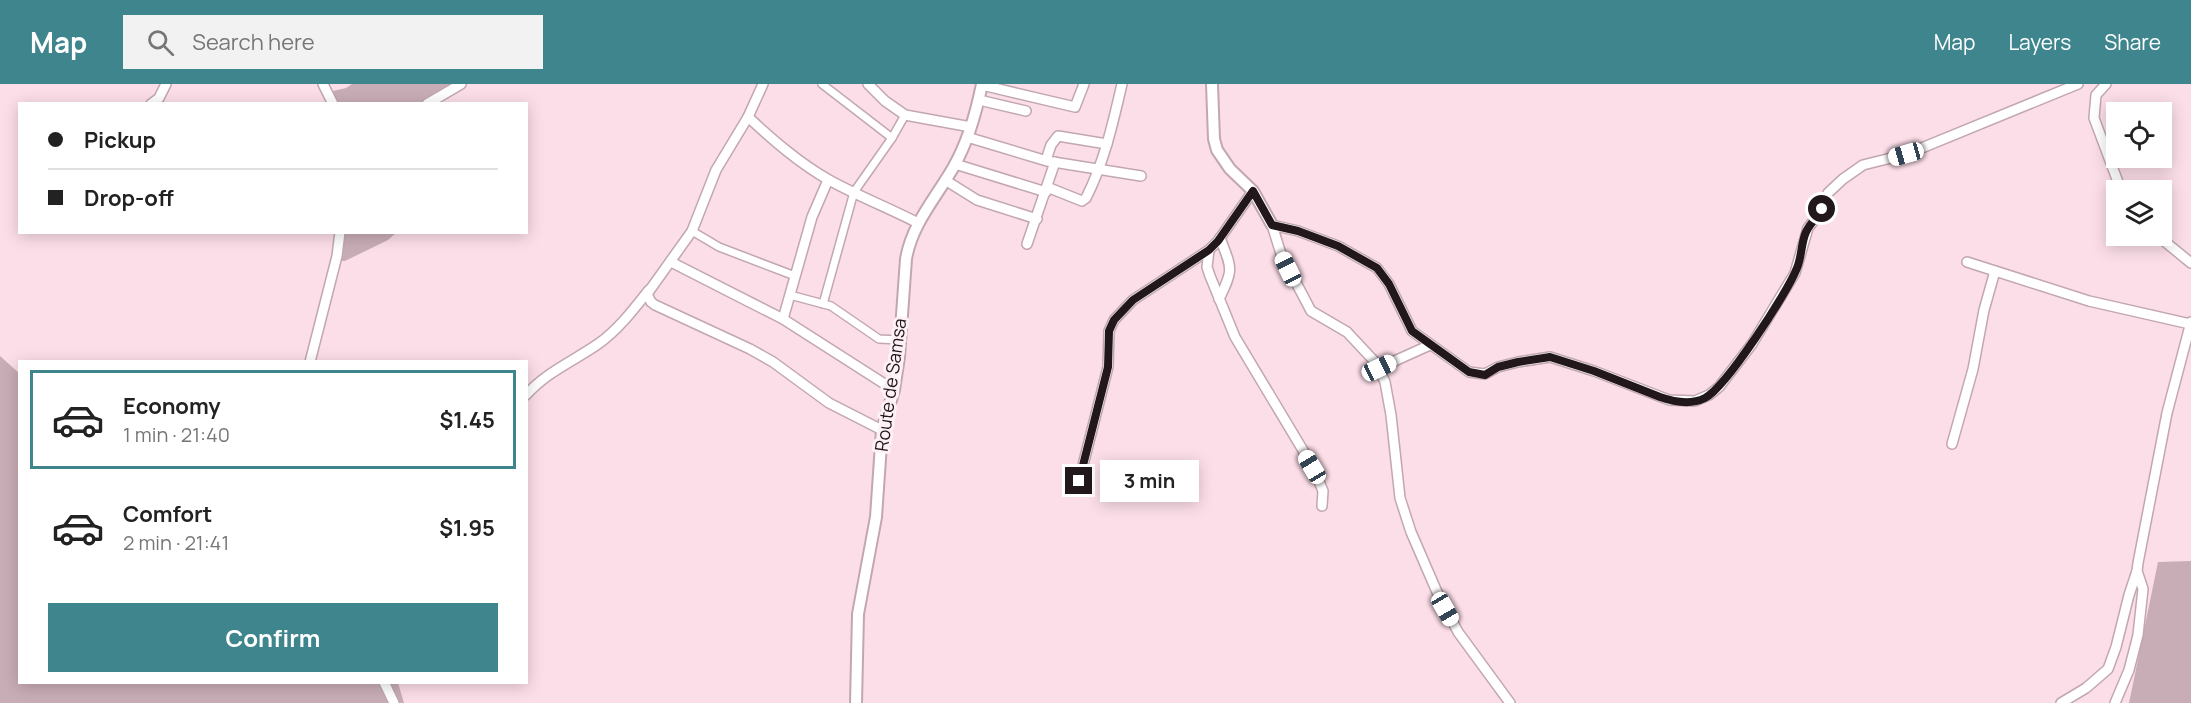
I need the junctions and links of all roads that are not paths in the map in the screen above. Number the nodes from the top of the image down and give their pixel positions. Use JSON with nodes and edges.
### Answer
{"nodes":[{"id":1,"x":166,"y":84,"type":"edge"},
{"id":2,"x":323,"y":84,"type":"edge"},
{"id":3,"x":461,"y":84,"type":"edge"},
{"id":4,"x":764,"y":84,"type":"edge"},
{"id":5,"x":822,"y":84,"type":"edge"},
{"id":6,"x":868,"y":84,"type":"edge"},
{"id":7,"x":1030,"y":84,"type":"edge"},
{"id":8,"x":1084,"y":84,"type":"edge"},
{"id":9,"x":1122,"y":84,"type":"edge"},
{"id":10,"x":1212,"y":84,"type":"edge"},
{"id":11,"x":2078,"y":84,"type":"edge"},
{"id":12,"x":2090,"y":84,"type":"edge"},
{"id":13,"x":2106,"y":84,"type":"edge"},
{"id":14,"x":982,"y":85,"type":"edge"},
{"id":15,"x":2096,"y":94,"type":"junction"},
{"id":16,"x":1028,"y":95,"type":"junction"},
{"id":17,"x":978,"y":100,"type":"junction"},
{"id":18,"x":154,"y":102,"type":"edge"},
{"id":19,"x":332,"y":102,"type":"edge"},
{"id":20,"x":431,"y":102,"type":"edge"},
{"id":21,"x":1026,"y":111,"type":"dead end"},
{"id":22,"x":905,"y":115,"type":"junction"},
{"id":23,"x":748,"y":117,"type":"junction"},
{"id":24,"x":969,"y":132,"type":"junction"},
{"id":25,"x":892,"y":138,"type":"junction"},
{"id":26,"x":1107,"y":144,"type":"junction"},
{"id":27,"x":1051,"y":161,"type":"junction"},
{"id":28,"x":955,"y":164,"type":"junction"},
{"id":29,"x":1098,"y":170,"type":"junction"},
{"id":30,"x":1141,"y":176,"type":"dead end"},
{"id":31,"x":828,"y":180,"type":"junction"},
{"id":32,"x":945,"y":180,"type":"junction"},
{"id":33,"x":2117,"y":180,"type":"edge"},
{"id":34,"x":1046,"y":190,"type":"junction"},
{"id":35,"x":1253,"y":191,"type":"junction"},
{"id":36,"x":854,"y":192,"type":"junction"},
{"id":37,"x":1037,"y":219,"type":"junction"},
{"id":38,"x":918,"y":223,"type":"junction"},
{"id":39,"x":1272,"y":225,"type":"junction"},
{"id":40,"x":692,"y":231,"type":"junction"},
{"id":41,"x":340,"y":234,"type":"edge"},
{"id":42,"x":1220,"y":238,"type":"junction"},
{"id":43,"x":1027,"y":244,"type":"dead end"},
{"id":44,"x":2170,"y":246,"type":"edge"},
{"id":45,"x":1209,"y":250,"type":"junction"},
{"id":46,"x":1967,"y":261,"type":"dead end"},
{"id":47,"x":671,"y":262,"type":"junction"},
{"id":48,"x":2191,"y":263,"type":"edge"},
{"id":49,"x":1995,"y":271,"type":"junction"},
{"id":50,"x":795,"y":276,"type":"junction"},
{"id":51,"x":649,"y":290,"type":"junction"},
{"id":52,"x":790,"y":295,"type":"junction"},
{"id":53,"x":1219,"y":299,"type":"junction"},
{"id":54,"x":823,"y":304,"type":"junction"},
{"id":55,"x":783,"y":319,"type":"junction"},
{"id":56,"x":2191,"y":323,"type":"edge"},
{"id":57,"x":900,"y":340,"type":"junction"},
{"id":58,"x":1430,"y":345,"type":"junction"},
{"id":59,"x":311,"y":360,"type":"edge"},
{"id":60,"x":1379,"y":368,"type":"junction"},
{"id":61,"x":894,"y":390,"type":"junction"},
{"id":62,"x":528,"y":393,"type":"edge"},
{"id":63,"x":882,"y":430,"type":"junction"},
{"id":64,"x":1952,"y":444,"type":"dead end"},
{"id":65,"x":1079,"y":481,"type":"dead end"},
{"id":66,"x":1322,"y":506,"type":"dead end"},
{"id":67,"x":2138,"y":571,"type":"junction"},
{"id":68,"x":385,"y":684,"type":"edge"},
{"id":69,"x":393,"y":703,"type":"edge"},
{"id":70,"x":856,"y":703,"type":"edge"},
{"id":71,"x":1510,"y":703,"type":"edge"},
{"id":72,"x":2061,"y":703,"type":"edge"},
{"id":73,"x":2115,"y":703,"type":"edge"}],
"edges":[{"from":1,"to":18,"type":"street"},
{"from":2,"to":19,"type":"street"},
{"from":3,"to":20,"type":"street"},
{"from":4,"to":23,"type":"street"},
{"from":5,"to":25,"type":"street"},
{"from":6,"to":22,"type":"street"},
{"from":7,"to":16,"type":"street"},
{"from":8,"to":16,"type":"street"},
{"from":9,"to":26,"type":"street"},
{"from":10,"to":35,"type":"street"},
{"from":11,"to":58,"type":"street"},
{"from":12,"to":15,"type":"street"},
{"from":13,"to":15,"type":"street"},
{"from":14,"to":16,"type":"street"},
{"from":14,"to":17,"type":"street","name":"Route de Samsa"},
{"from":15,"to":33,"type":"street"},
{"from":17,"to":21,"type":"street"},
{"from":17,"to":24,"type":"street","name":"Route de Samsa"},
{"from":22,"to":24,"type":"street"},
{"from":22,"to":25,"type":"street"},
{"from":23,"to":31,"type":"street"},
{"from":23,"to":40,"type":"street"},
{"from":24,"to":27,"type":"street"},
{"from":24,"to":28,"type":"street","name":"Route de Samsa"},
{"from":25,"to":36,"type":"street"},
{"from":26,"to":27,"type":"street"},
{"from":26,"to":29,"type":"street"},
{"from":27,"to":29,"type":"street"},
{"from":27,"to":34,"type":"street"},
{"from":28,"to":32,"type":"street","name":"Route de Samsa"},
{"from":28,"to":34,"type":"street"},
{"from":29,"to":30,"type":"street"},
{"from":29,"to":34,"type":"street"},
{"from":31,"to":36,"type":"street"},
{"from":31,"to":50,"type":"street"},
{"from":32,"to":37,"type":"street"},
{"from":32,"to":38,"type":"street","name":"Route de Samsa"},
{"from":34,"to":37,"type":"street"},
{"from":35,"to":39,"type":"street"},
{"from":35,"to":42,"type":"street"},
{"from":36,"to":38,"type":"street"},
{"from":36,"to":54,"type":"street"},
{"from":37,"to":43,"type":"street"},
{"from":38,"to":57,"type":"street","name":"Route de Samsa"},
{"from":39,"to":58,"type":"street"},
{"from":39,"to":60,"type":"street"},
{"from":40,"to":47,"type":"street"},
{"from":40,"to":50,"type":"street"},
{"from":41,"to":59,"type":"street"},
{"from":42,"to":45,"type":"street"},
{"from":42,"to":53,"type":"street"},
{"from":44,"to":48,"type":"street"},
{"from":45,"to":53,"type":"street"},
{"from":45,"to":65,"type":"street"},
{"from":46,"to":49,"type":"street"},
{"from":47,"to":51,"type":"street"},
{"from":47,"to":55,"type":"street"},
{"from":49,"to":56,"type":"street"},
{"from":49,"to":64,"type":"street"},
{"from":50,"to":52,"type":"street"},
{"from":51,"to":62,"type":"street"},
{"from":51,"to":63,"type":"street"},
{"from":52,"to":54,"type":"street"},
{"from":52,"to":55,"type":"street"},
{"from":53,"to":66,"type":"street"},
{"from":54,"to":57,"type":"street"},
{"from":55,"to":61,"type":"street"},
{"from":56,"to":67,"type":"street"},
{"from":57,"to":61,"type":"street","name":"Route de Samsa"},
{"from":58,"to":60,"type":"street"},
{"from":60,"to":71,"type":"street"},
{"from":61,"to":63,"type":"street","name":"Route de Samsa"},
{"from":63,"to":70,"type":"street","name":"Route de Samsa"},
{"from":67,"to":72,"type":"street"},
{"from":67,"to":73,"type":"street"},
{"from":68,"to":69,"type":"street"}]}
